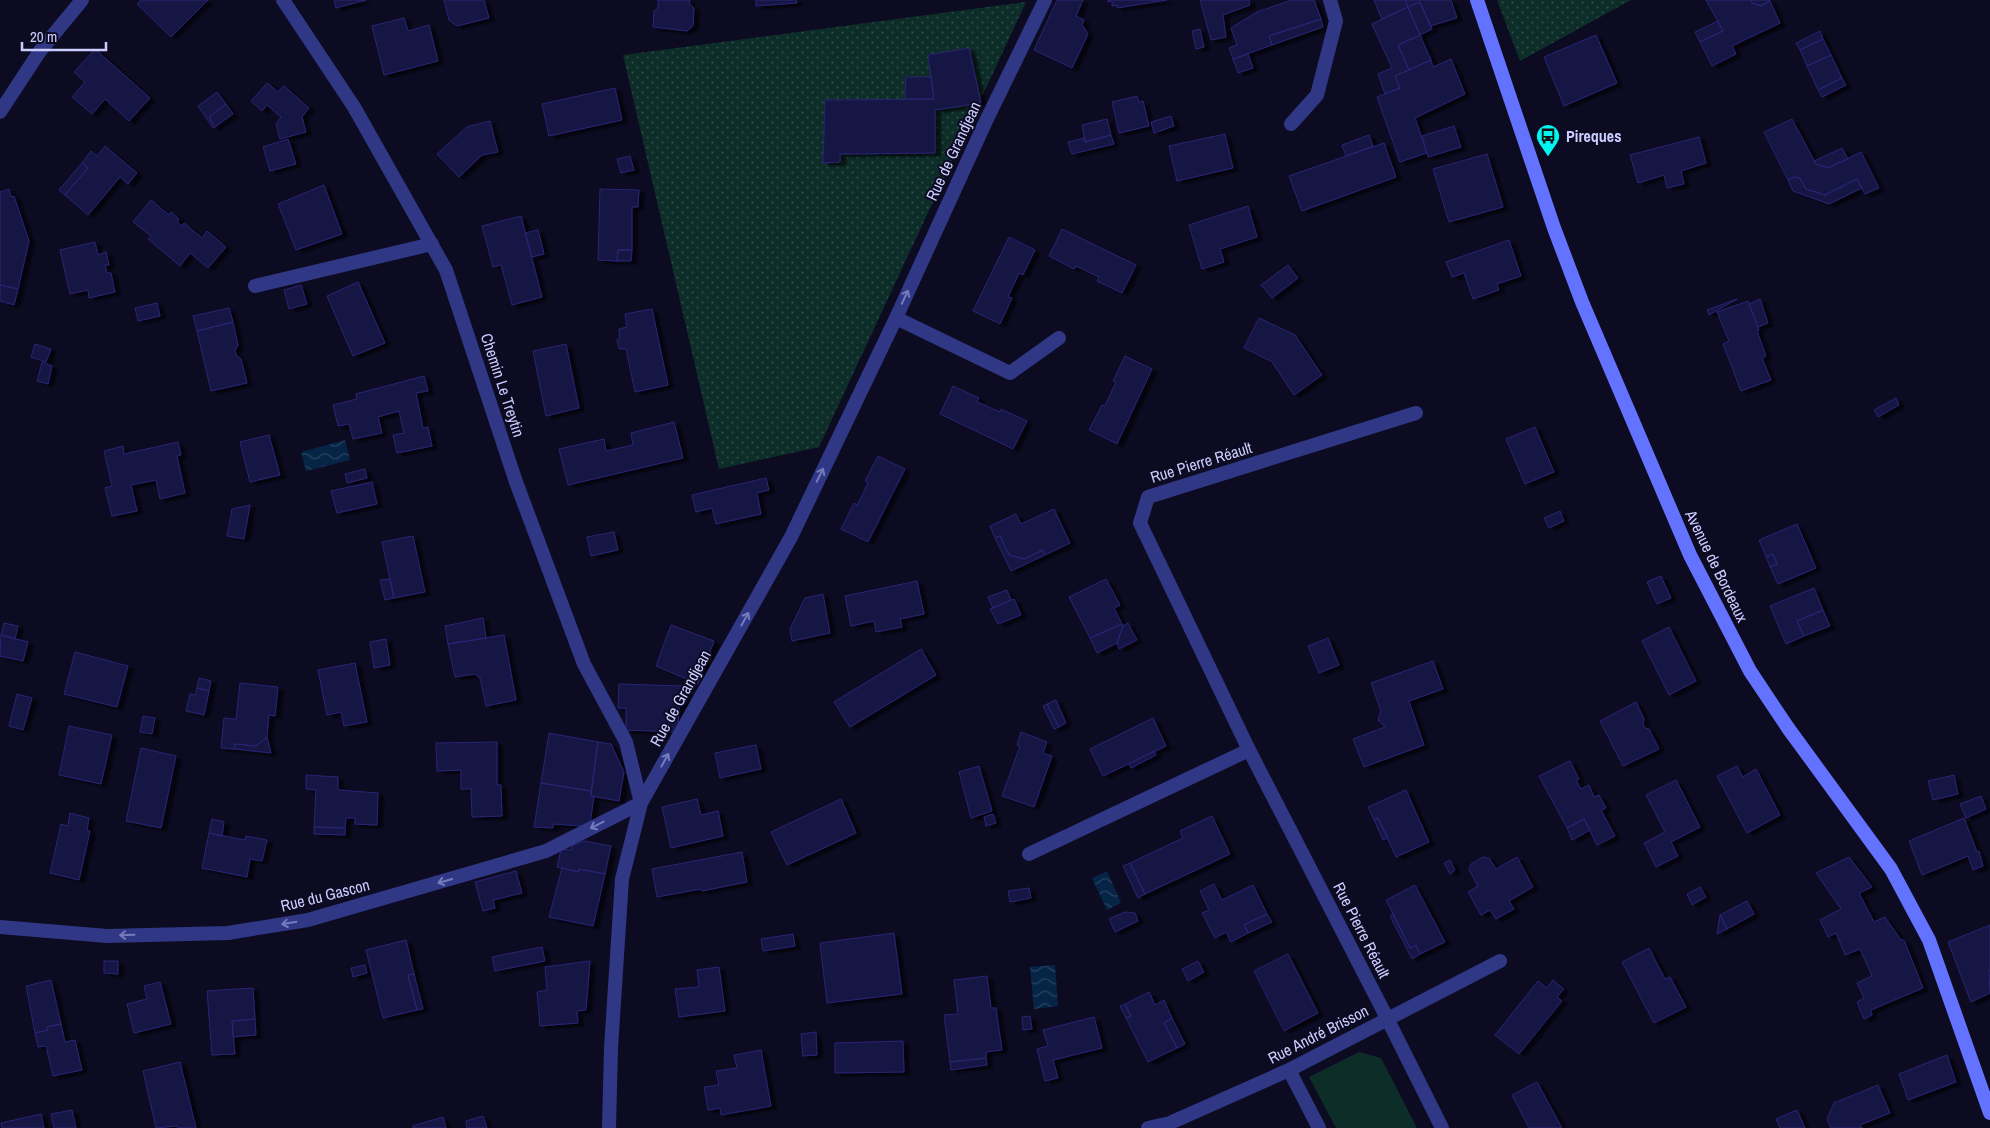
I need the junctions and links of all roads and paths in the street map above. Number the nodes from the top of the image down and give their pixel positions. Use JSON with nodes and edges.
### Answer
{"nodes":[{"id":1,"x":82,"y":0,"type":"edge"},
{"id":2,"x":282,"y":0,"type":"edge"},
{"id":3,"x":1045,"y":0,"type":"edge"},
{"id":4,"x":1330,"y":0,"type":"edge"},
{"id":5,"x":1477,"y":0,"type":"edge"},
{"id":6,"x":0,"y":112,"type":"edge"},
{"id":7,"x":1291,"y":124,"type":"dead end"},
{"id":8,"x":432,"y":244,"type":"junction"},
{"id":9,"x":256,"y":286,"type":"dead end"},
{"id":10,"x":896,"y":318,"type":"junction"},
{"id":11,"x":1059,"y":338,"type":"dead end"},
{"id":12,"x":1416,"y":413,"type":"dead end"},
{"id":13,"x":1249,"y":750,"type":"junction"},
{"id":14,"x":641,"y":803,"type":"junction"},
{"id":15,"x":1029,"y":854,"type":"dead end"},
{"id":16,"x":0,"y":927,"type":"edge"},
{"id":17,"x":1500,"y":961,"type":"dead end"},
{"id":18,"x":1387,"y":1018,"type":"junction"},
{"id":19,"x":1288,"y":1070,"type":"junction"},
{"id":20,"x":1990,"y":1113,"type":"edge"},
{"id":21,"x":609,"y":1128,"type":"edge"},
{"id":22,"x":1148,"y":1128,"type":"edge"},
{"id":23,"x":1319,"y":1128,"type":"edge"},
{"id":24,"x":1442,"y":1128,"type":"edge"}],
"edges":[{"from":1,"to":6,"type":"street"},
{"from":2,"to":8,"type":"street","name":"Chemin Le Treytin"},
{"from":10,"to":3,"type":"street","name":"Rue de Grandjean","one_way":true},
{"from":4,"to":7,"type":"street"},
{"from":5,"to":20,"type":"main road","name":"Avenue de Bordeaux"},
{"from":8,"to":9,"type":"street"},
{"from":8,"to":14,"type":"street","name":"Chemin Le Treytin"},
{"from":10,"to":11,"type":"street"},
{"from":14,"to":10,"type":"street","name":"Rue de Grandjean","one_way":true},
{"from":12,"to":13,"type":"street","name":"Rue Pierre Réault"},
{"from":13,"to":15,"type":"street"},
{"from":13,"to":18,"type":"street","name":"Rue Pierre Réault"},
{"from":14,"to":16,"type":"street","name":"Rue du Gascon","one_way":true},
{"from":14,"to":21,"type":"street","name":"Rue de Grandjean"},
{"from":17,"to":18,"type":"street","name":"Rue André Brisson"},
{"from":18,"to":19,"type":"street","name":"Rue André Brisson"},
{"from":18,"to":24,"type":"street","name":"Rue Pierre Réault"},
{"from":19,"to":22,"type":"street","name":"Rue André Brisson"},
{"from":19,"to":23,"type":"street"}]}
